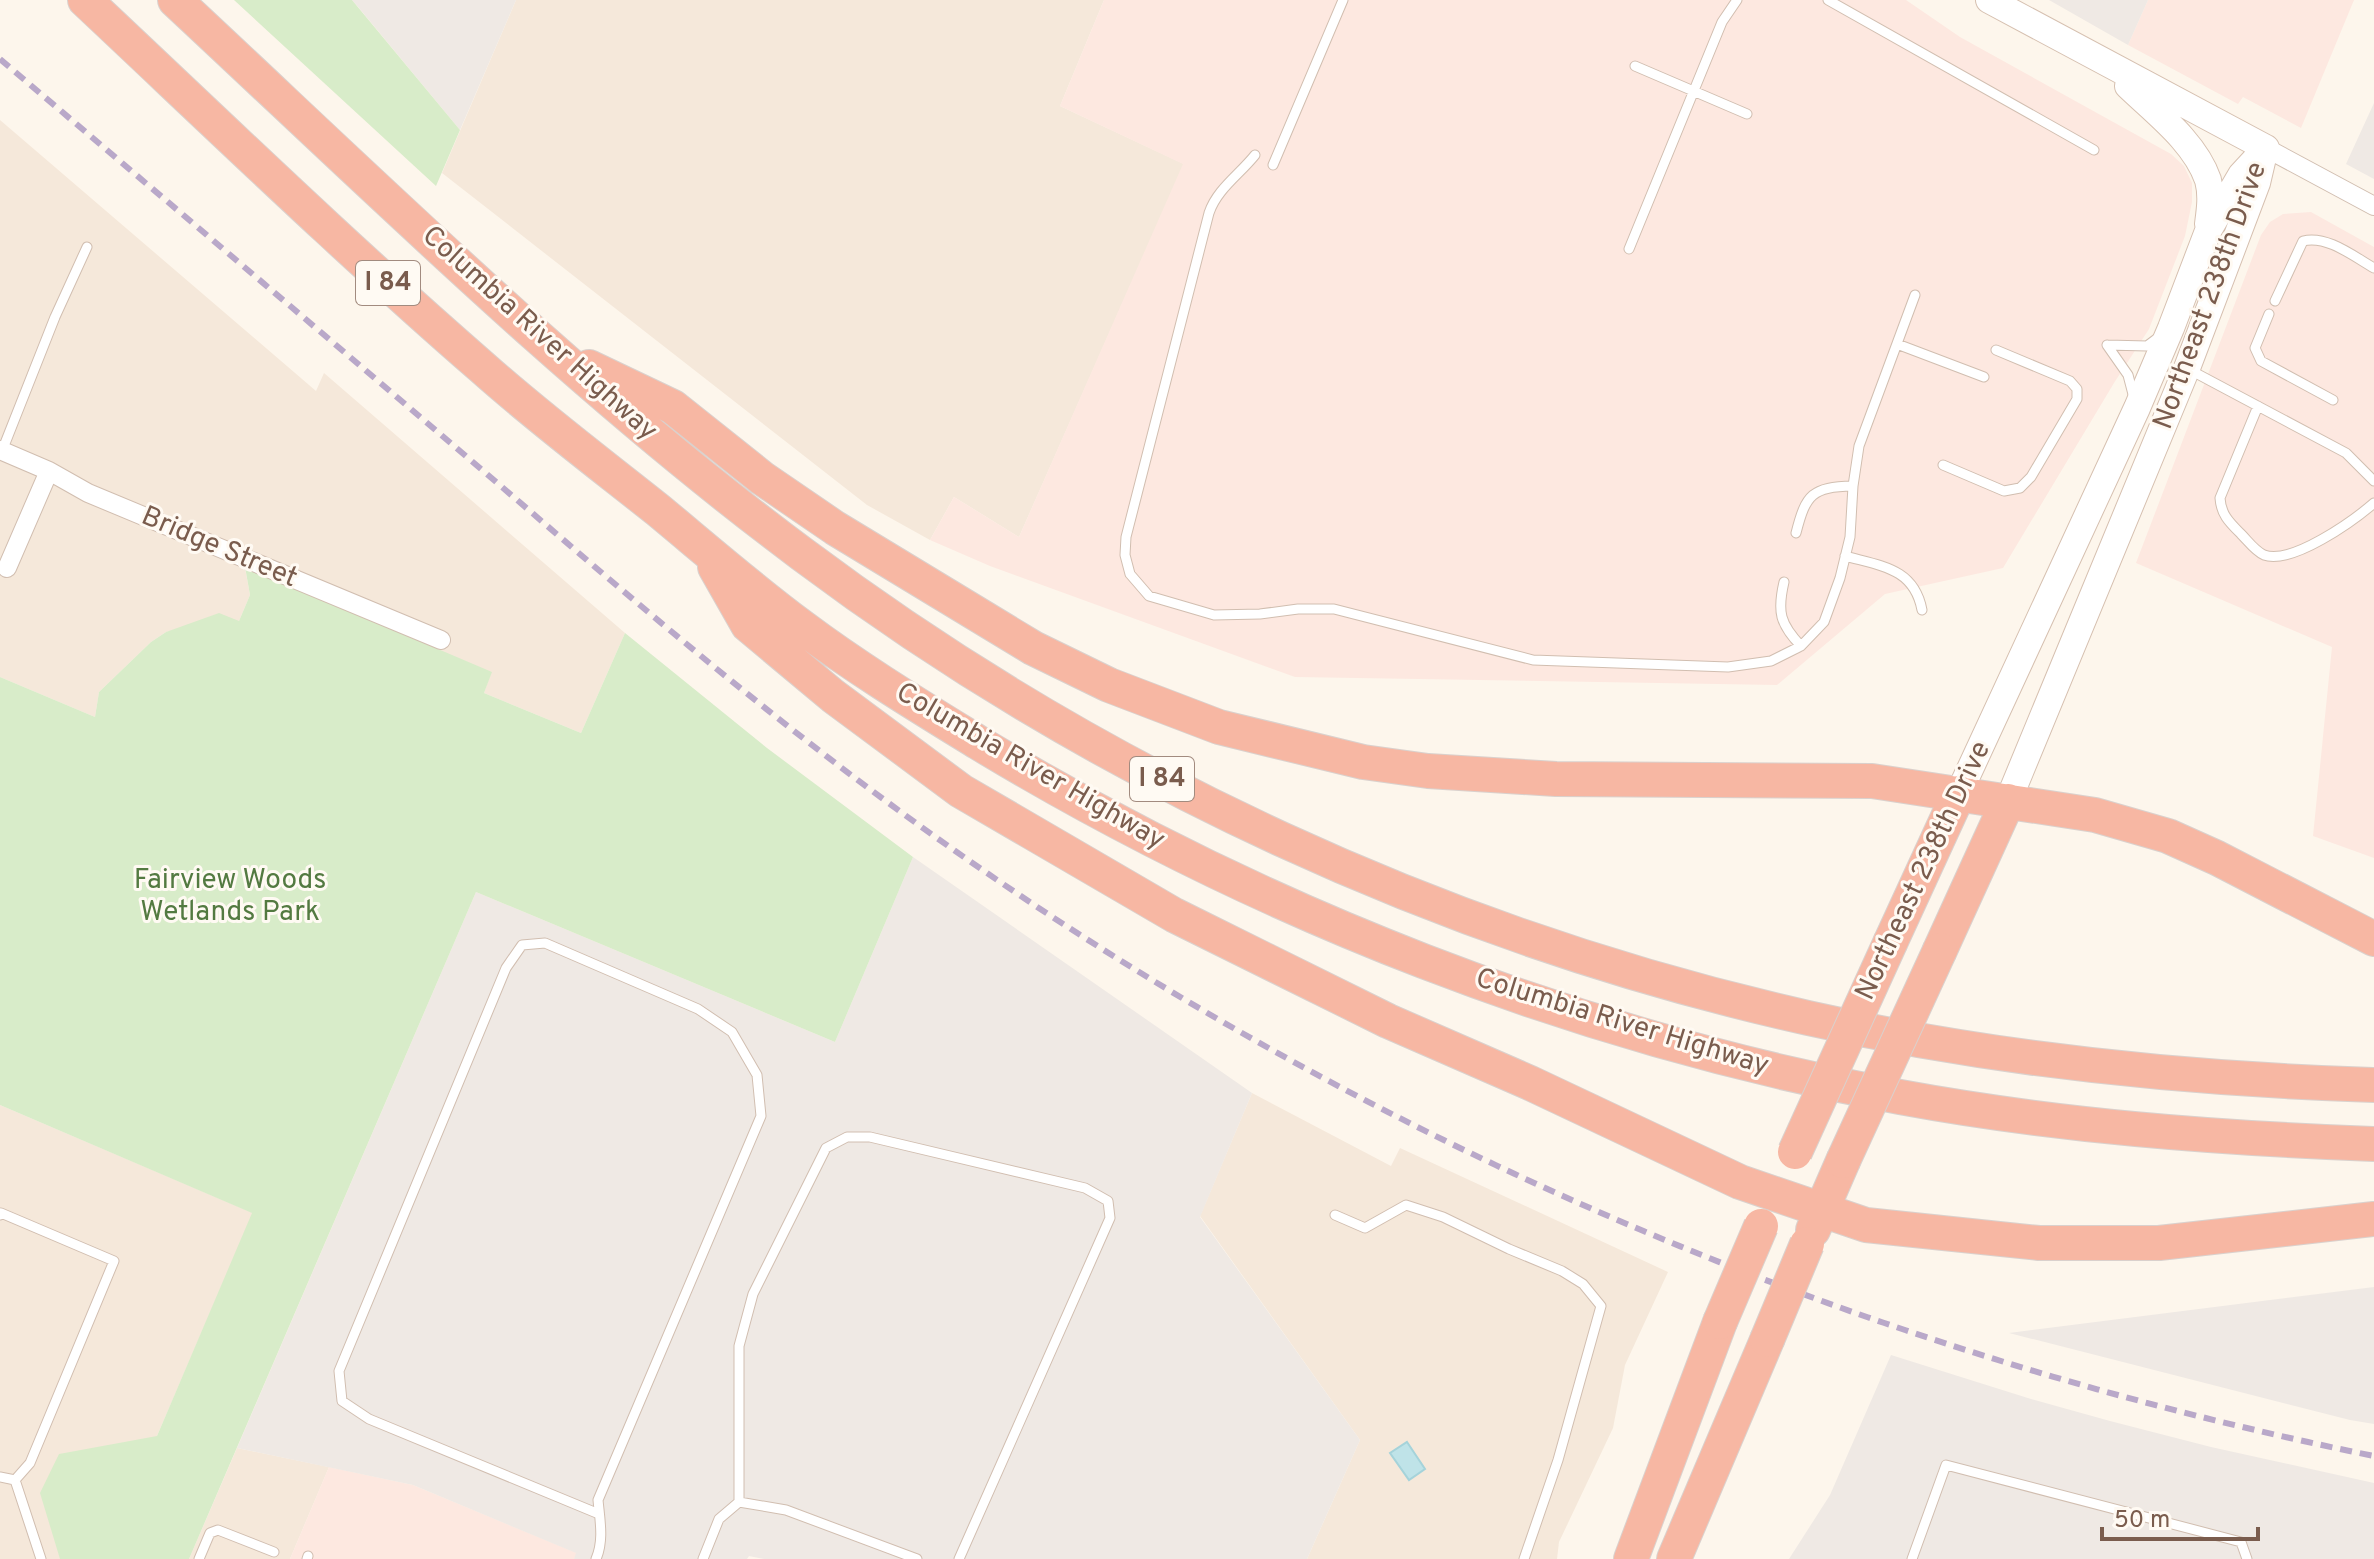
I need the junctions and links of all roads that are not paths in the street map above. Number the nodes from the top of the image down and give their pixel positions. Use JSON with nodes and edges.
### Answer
{"nodes":[{"id":1,"x":85,"y":0,"type":"edge"},
{"id":2,"x":175,"y":0,"type":"edge"},
{"id":3,"x":1343,"y":0,"type":"edge"},
{"id":4,"x":1737,"y":0,"type":"edge"},
{"id":5,"x":1828,"y":0,"type":"edge"},
{"id":6,"x":1989,"y":0,"type":"edge"},
{"id":7,"x":2106,"y":64,"type":"junction"},
{"id":8,"x":1635,"y":66,"type":"dead end"},
{"id":9,"x":1693,"y":91,"type":"junction"},
{"id":10,"x":1747,"y":114,"type":"dead end"},
{"id":11,"x":2266,"y":148,"type":"junction"},
{"id":12,"x":2094,"y":150,"type":"dead end"},
{"id":13,"x":1255,"y":155,"type":"dead end"},
{"id":14,"x":1273,"y":165,"type":"dead end"},
{"id":15,"x":2374,"y":206,"type":"edge"},
{"id":16,"x":2208,"y":231,"type":"junction"},
{"id":17,"x":87,"y":247,"type":"dead end"},
{"id":18,"x":1629,"y":249,"type":"dead end"},
{"id":19,"x":2374,"y":268,"type":"edge"},
{"id":20,"x":1915,"y":295,"type":"dead end"},
{"id":21,"x":2275,"y":301,"type":"dead end"},
{"id":22,"x":2269,"y":314,"type":"dead end"},
{"id":23,"x":2171,"y":328,"type":"junction"},
{"id":24,"x":1897,"y":344,"type":"junction"},
{"id":25,"x":550,"y":348,"type":"junction"},
{"id":26,"x":1996,"y":350,"type":"dead end"},
{"id":27,"x":2187,"y":368,"type":"junction"},
{"id":28,"x":1984,"y":377,"type":"dead end"},
{"id":29,"x":2333,"y":400,"type":"dead end"},
{"id":30,"x":2258,"y":406,"type":"junction"},
{"id":31,"x":2137,"y":408,"type":"junction"},
{"id":32,"x":1,"y":451,"type":"edge"},
{"id":33,"x":1943,"y":465,"type":"dead end"},
{"id":34,"x":49,"y":471,"type":"junction"},
{"id":35,"x":2374,"y":481,"type":"edge"},
{"id":36,"x":1853,"y":486,"type":"junction"},
{"id":37,"x":2374,"y":503,"type":"edge"},
{"id":38,"x":1796,"y":533,"type":"dead end"},
{"id":39,"x":705,"y":549,"type":"junction"},
{"id":40,"x":1845,"y":556,"type":"junction"},
{"id":41,"x":7,"y":568,"type":"dead end"},
{"id":42,"x":1784,"y":582,"type":"dead end"},
{"id":43,"x":1922,"y":610,"type":"dead end"},
{"id":44,"x":441,"y":640,"type":"dead end"},
{"id":45,"x":1801,"y":646,"type":"junction"},
{"id":46,"x":1959,"y":793,"type":"junction"},
{"id":47,"x":2008,"y":801,"type":"junction"},
{"id":48,"x":2374,"y":939,"type":"edge"},
{"id":49,"x":2374,"y":1085,"type":"edge"},
{"id":50,"x":2374,"y":1144,"type":"edge"},
{"id":51,"x":1775,"y":1194,"type":"junction"},
{"id":52,"x":1822,"y":1210,"type":"junction"},
{"id":53,"x":0,"y":1215,"type":"edge"},
{"id":54,"x":1335,"y":1215,"type":"dead end"},
{"id":55,"x":2374,"y":1219,"type":"edge"},
{"id":56,"x":0,"y":1477,"type":"edge"},
{"id":57,"x":15,"y":1480,"type":"junction"},
{"id":58,"x":739,"y":1502,"type":"junction"},
{"id":59,"x":599,"y":1514,"type":"junction"},
{"id":60,"x":274,"y":1552,"type":"dead end"},
{"id":61,"x":41,"y":1559,"type":"edge"},
{"id":62,"x":199,"y":1559,"type":"edge"},
{"id":63,"x":596,"y":1559,"type":"edge"},
{"id":64,"x":703,"y":1559,"type":"edge"},
{"id":65,"x":917,"y":1559,"type":"edge"},
{"id":66,"x":959,"y":1559,"type":"edge"},
{"id":67,"x":1524,"y":1559,"type":"edge"},
{"id":68,"x":1631,"y":1559,"type":"edge"},
{"id":69,"x":1674,"y":1559,"type":"edge"},
{"id":70,"x":1912,"y":1559,"type":"edge"},
{"id":71,"x":2247,"y":1559,"type":"edge"}],
"edges":[{"from":1,"to":39,"type":"highway","name":"Columbia River Highway","number":"I 84"},
{"from":2,"to":25,"type":"highway","name":"Columbia River Highway","number":"I 84"},
{"from":3,"to":14,"type":"lane"},
{"from":4,"to":9,"type":"lane"},
{"from":5,"to":12,"type":"lane"},
{"from":6,"to":7,"type":"main road"},
{"from":7,"to":11,"type":"main road"},
{"from":7,"to":16,"type":"main road"},
{"from":8,"to":9,"type":"lane"},
{"from":9,"to":10,"type":"lane"},
{"from":9,"to":18,"type":"lane"},
{"from":11,"to":15,"type":"street"},
{"from":11,"to":16,"type":"main road","name":"Northeast 238th Drive"},
{"from":11,"to":27,"type":"main road","name":"Northeast 238th Drive"},
{"from":13,"to":45,"type":"lane"},
{"from":16,"to":23,"type":"main road","name":"Northeast 238th Drive"},
{"from":17,"to":32,"type":"lane"},
{"from":19,"to":21,"type":"lane"},
{"from":20,"to":24,"type":"lane"},
{"from":22,"to":29,"type":"lane"},
{"from":23,"to":31,"type":"main road","name":"Northeast 238th Drive"},
{"from":23,"to":31,"type":"lane"},
{"from":24,"to":28,"type":"lane"},
{"from":24,"to":36,"type":"lane"},
{"from":25,"to":46,"type":"highway"},
{"from":25,"to":49,"type":"highway","name":"Columbia River Highway","number":"I 84"},
{"from":26,"to":33,"type":"lane"},
{"from":27,"to":30,"type":"lane"},
{"from":27,"to":47,"type":"main road","name":"Northeast 238th Drive"},
{"from":30,"to":35,"type":"lane"},
{"from":30,"to":37,"type":"lane"},
{"from":31,"to":46,"type":"main road","name":"Northeast 238th Drive"},
{"from":32,"to":34,"type":"street","name":"Bridge Street"},
{"from":34,"to":41,"type":"street"},
{"from":34,"to":44,"type":"street","name":"Bridge Street"},
{"from":36,"to":38,"type":"lane"},
{"from":36,"to":40,"type":"lane"},
{"from":39,"to":50,"type":"highway","name":"Columbia River Highway","number":"I 84"},
{"from":39,"to":51,"type":"highway"},
{"from":40,"to":43,"type":"lane"},
{"from":40,"to":45,"type":"lane"},
{"from":42,"to":45,"type":"lane"},
{"from":46,"to":47,"type":"highway"},
{"from":46,"to":51,"type":"highway","name":"Northeast 238th Drive","bridge":true},
{"from":47,"to":48,"type":"highway"},
{"from":47,"to":52,"type":"highway","name":"Northeast 238th Drive","bridge":true},
{"from":51,"to":52,"type":"highway"},
{"from":51,"to":68,"type":"highway","name":"Northeast 238th Drive","bridge":true},
{"from":52,"to":55,"type":"highway"},
{"from":52,"to":69,"type":"highway","name":"Northeast 238th Drive","bridge":true},
{"from":53,"to":57,"type":"lane"},
{"from":54,"to":67,"type":"lane"},
{"from":56,"to":57,"type":"lane"},
{"from":57,"to":61,"type":"lane"},
{"from":58,"to":64,"type":"lane"},
{"from":58,"to":65,"type":"lane"},
{"from":58,"to":66,"type":"lane"},
{"from":59,"to":59,"type":"lane"},
{"from":59,"to":63,"type":"lane"},
{"from":60,"to":62,"type":"lane"},
{"from":70,"to":71,"type":"lane"}]}
